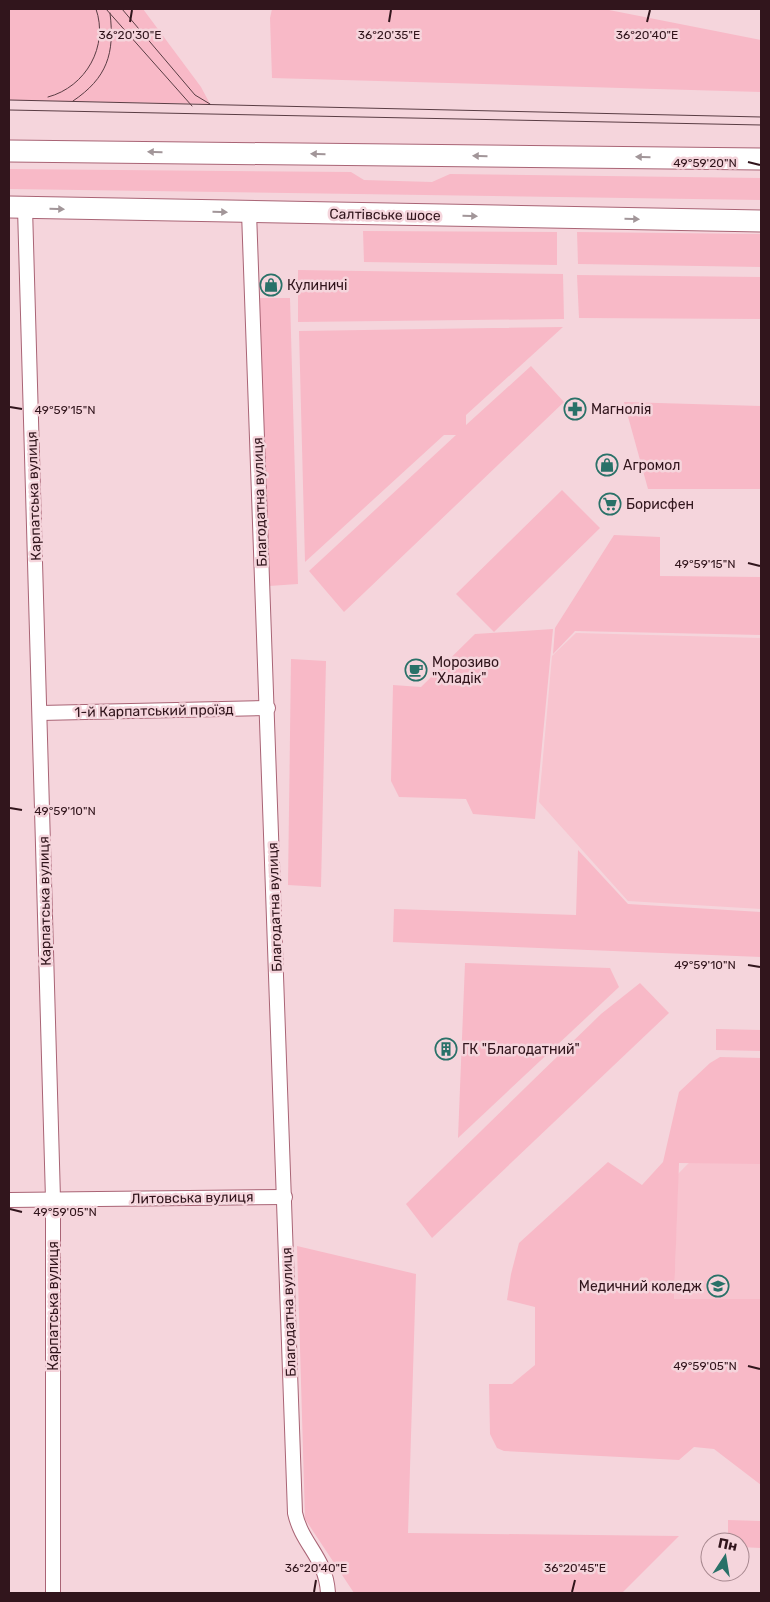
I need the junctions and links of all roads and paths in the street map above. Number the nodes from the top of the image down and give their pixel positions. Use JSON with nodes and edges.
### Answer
{"nodes":[{"id":1,"x":9,"y":151,"type":"edge"},
{"id":2,"x":761,"y":159,"type":"edge"},
{"id":3,"x":17,"y":208,"type":"edge"},
{"id":4,"x":249,"y":212,"type":"junction"},
{"id":5,"x":761,"y":221,"type":"edge"},
{"id":6,"x":268,"y":708,"type":"junction"},
{"id":7,"x":40,"y":714,"type":"junction"},
{"id":8,"x":285,"y":1197,"type":"junction"},
{"id":9,"x":53,"y":1199,"type":"junction"},
{"id":10,"x":9,"y":1200,"type":"edge"},
{"id":11,"x":53,"y":1593,"type":"edge"},
{"id":12,"x":328,"y":1593,"type":"edge"}],
"edges":[{"from":2,"to":1,"type":"main road","one_way":true},
{"from":3,"to":4,"type":"main road","name":"Салтівське шосе","one_way":true},
{"from":3,"to":7,"type":"street","name":"Карпатська вулиця"},
{"from":4,"to":5,"type":"main road","name":"Салтівське шосе","one_way":true},
{"from":4,"to":6,"type":"street","name":"Благодатна вулиця"},
{"from":6,"to":7,"type":"street","name":"1-й Карпатський проїзд"},
{"from":6,"to":8,"type":"street","name":"Благодатна вулиця"},
{"from":7,"to":9,"type":"street","name":"Карпатська вулиця"},
{"from":8,"to":9,"type":"street","name":"Литовська вулиця"},
{"from":8,"to":12,"type":"street","name":"Благодатна вулиця"},
{"from":9,"to":10,"type":"street","name":"Литовська вулиця"},
{"from":9,"to":11,"type":"street","name":"Карпатська вулиця"}]}
